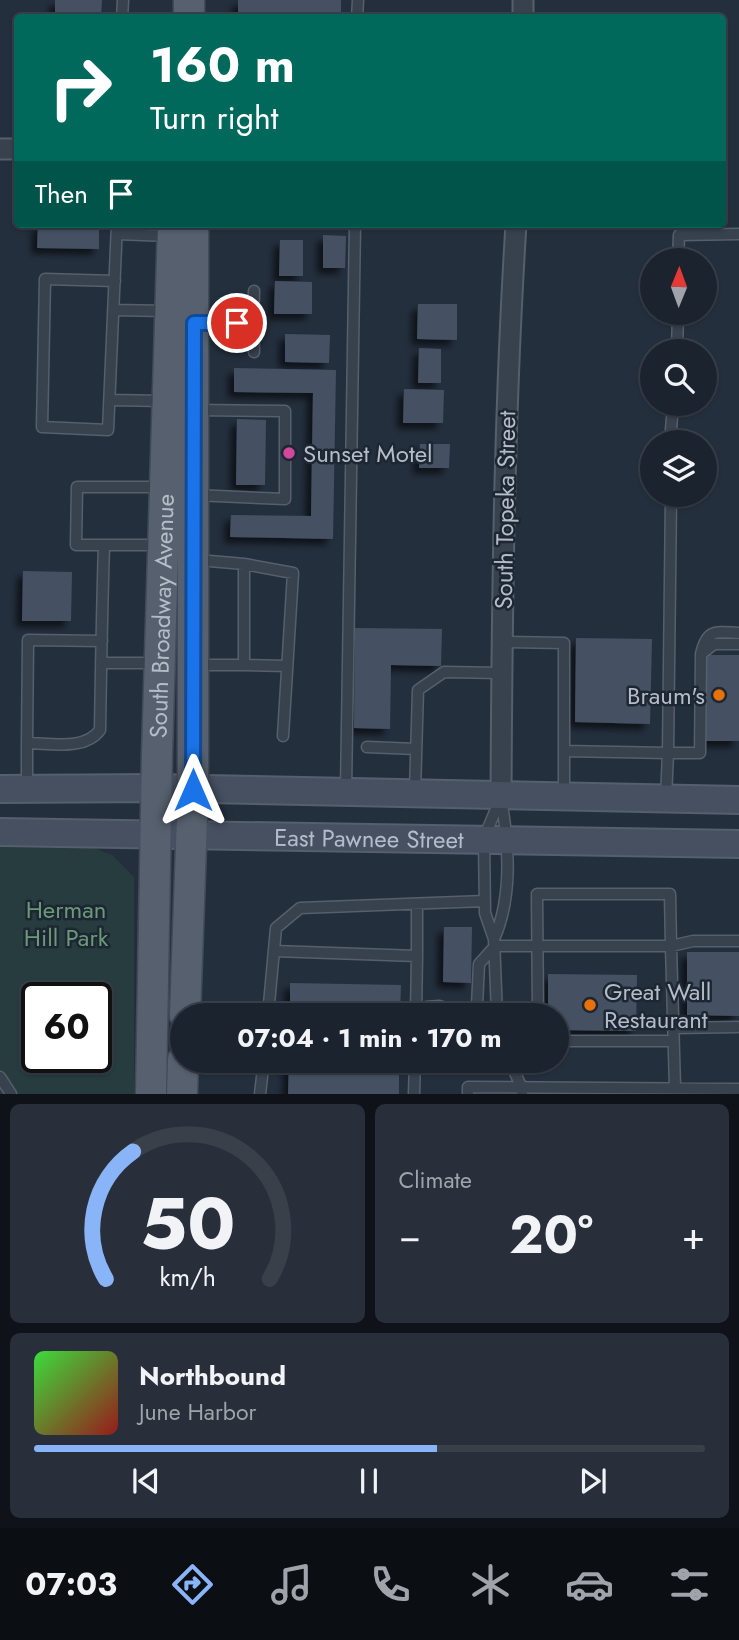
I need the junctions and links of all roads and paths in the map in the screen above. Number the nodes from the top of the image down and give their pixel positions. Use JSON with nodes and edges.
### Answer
{"nodes":[{"id":1,"x":180,"y":228,"type":"edge"},
{"id":2,"x":355,"y":228,"type":"edge"},
{"id":3,"x":516,"y":228,"type":"edge"},
{"id":4,"x":117,"y":229,"type":"edge"},
{"id":5,"x":739,"y":234,"type":"edge"},
{"id":6,"x":678,"y":248,"type":"edge"},
{"id":7,"x":115,"y":281,"type":"junction"},
{"id":8,"x":254,"y":291,"type":"dead end"},
{"id":9,"x":114,"y":310,"type":"junction"},
{"id":10,"x":182,"y":317,"type":"junction"},
{"id":11,"x":253,"y":323,"type":"junction"},
{"id":12,"x":254,"y":352,"type":"dead end"},
{"id":13,"x":110,"y":400,"type":"junction"},
{"id":14,"x":181,"y":406,"type":"junction"},
{"id":15,"x":165,"y":487,"type":"junction"},
{"id":16,"x":194,"y":495,"type":"junction"},
{"id":17,"x":671,"y":507,"type":"edge"},
{"id":18,"x":104,"y":545,"type":"junction"},
{"id":19,"x":163,"y":545,"type":"junction"},
{"id":20,"x":194,"y":560,"type":"junction"},
{"id":21,"x":244,"y":564,"type":"junction"},
{"id":22,"x":739,"y":633,"type":"edge"},
{"id":23,"x":102,"y":641,"type":"junction"},
{"id":24,"x":502,"y":642,"type":"junction"},
{"id":25,"x":739,"y":644,"type":"edge"},
{"id":26,"x":701,"y":654,"type":"junction"},
{"id":27,"x":101,"y":663,"type":"junction"},
{"id":28,"x":160,"y":663,"type":"junction"},
{"id":29,"x":193,"y":665,"type":"junction"},
{"id":30,"x":244,"y":665,"type":"junction"},
{"id":31,"x":287,"y":666,"type":"junction"},
{"id":32,"x":502,"y":673,"type":"junction"},
{"id":33,"x":283,"y":736,"type":"dead end"},
{"id":34,"x":27,"y":743,"type":"junction"},
{"id":35,"x":367,"y":747,"type":"dead end"},
{"id":36,"x":416,"y":749,"type":"junction"},
{"id":37,"x":564,"y":751,"type":"junction"},
{"id":38,"x":668,"y":753,"type":"junction"},
{"id":39,"x":157,"y":788,"type":"junction"},
{"id":40,"x":0,"y":789,"type":"edge"},
{"id":41,"x":27,"y":789,"type":"junction"},
{"id":42,"x":193,"y":790,"type":"junction"},
{"id":43,"x":346,"y":793,"type":"junction"},
{"id":44,"x":415,"y":795,"type":"junction"},
{"id":45,"x":501,"y":797,"type":"junction"},
{"id":46,"x":564,"y":797,"type":"junction"},
{"id":47,"x":666,"y":799,"type":"junction"},
{"id":48,"x":739,"y":800,"type":"edge"},
{"id":49,"x":0,"y":832,"type":"edge"},
{"id":50,"x":155,"y":835,"type":"junction"},
{"id":51,"x":191,"y":837,"type":"junction"},
{"id":52,"x":496,"y":838,"type":"junction"},
{"id":53,"x":739,"y":844,"type":"edge"},
{"id":54,"x":485,"y":901,"type":"junction"},
{"id":55,"x":418,"y":904,"type":"junction"},
{"id":56,"x":739,"y":941,"type":"edge"},
{"id":57,"x":494,"y":943,"type":"junction"},
{"id":58,"x":538,"y":946,"type":"junction"},
{"id":59,"x":670,"y":946,"type":"junction"},
{"id":60,"x":274,"y":951,"type":"junction"},
{"id":61,"x":417,"y":956,"type":"junction"},
{"id":62,"x":416,"y":998,"type":"junction"},
{"id":63,"x":185,"y":1003,"type":"edge"},
{"id":64,"x":269,"y":1003,"type":"edge"},
{"id":65,"x":416,"y":1003,"type":"edge"},
{"id":66,"x":422,"y":1003,"type":"edge"},
{"id":67,"x":477,"y":1003,"type":"edge"},
{"id":68,"x":495,"y":1003,"type":"edge"},
{"id":69,"x":538,"y":1003,"type":"edge"},
{"id":70,"x":737,"y":1027,"type":"dead end"},
{"id":71,"x":673,"y":1028,"type":"junction"},
{"id":72,"x":569,"y":1041,"type":"edge"},
{"id":73,"x":673,"y":1041,"type":"junction"},
{"id":74,"x":183,"y":1073,"type":"edge"},
{"id":75,"x":262,"y":1073,"type":"edge"},
{"id":76,"x":415,"y":1073,"type":"edge"},
{"id":77,"x":514,"y":1073,"type":"edge"},
{"id":78,"x":0,"y":1077,"type":"edge"},
{"id":79,"x":675,"y":1088,"type":"junction"},
{"id":80,"x":739,"y":1088,"type":"edge"},
{"id":81,"x":522,"y":1091,"type":"edge"},
{"id":82,"x":10,"y":1094,"type":"edge"},
{"id":83,"x":152,"y":1094,"type":"edge"},
{"id":84,"x":182,"y":1094,"type":"edge"},
{"id":85,"x":260,"y":1094,"type":"edge"},
{"id":86,"x":414,"y":1094,"type":"edge"},
{"id":87,"x":468,"y":1094,"type":"edge"}],
"edges":[{"from":1,"to":4,"type":"lane"},
{"from":1,"to":10,"type":"main road","name":"South Broadway Avenue"},
{"from":2,"to":43,"type":"lane"},
{"from":3,"to":24,"type":"street","name":"South Topeka Street"},
{"from":4,"to":7,"type":"lane"},
{"from":5,"to":6,"type":"lane"},
{"from":7,"to":9,"type":"lane"},
{"from":7,"to":13,"type":"lane"},
{"from":8,"to":11,"type":"lane"},
{"from":9,"to":10,"type":"lane"},
{"from":9,"to":13,"type":"lane"},
{"from":10,"to":11,"type":"lane"},
{"from":10,"to":14,"type":"main road","name":"South Broadway Avenue"},
{"from":11,"to":12,"type":"lane"},
{"from":13,"to":14,"type":"lane"},
{"from":14,"to":15,"type":"main road","name":"South Broadway Avenue"},
{"from":14,"to":16,"type":"main road","name":"South Broadway Avenue"},
{"from":14,"to":16,"type":"lane"},
{"from":15,"to":18,"type":"lane"},
{"from":15,"to":19,"type":"main road","name":"South Broadway Avenue"},
{"from":16,"to":20,"type":"main road","name":"South Broadway Avenue"},
{"from":17,"to":38,"type":"lane"},
{"from":18,"to":19,"type":"lane"},
{"from":18,"to":23,"type":"lane"},
{"from":19,"to":28,"type":"main road","name":"South Broadway Avenue"},
{"from":20,"to":21,"type":"lane"},
{"from":20,"to":29,"type":"main road","name":"South Broadway Avenue"},
{"from":21,"to":30,"type":"lane"},
{"from":21,"to":31,"type":"lane"},
{"from":22,"to":26,"type":"lane"},
{"from":23,"to":27,"type":"lane"},
{"from":23,"to":34,"type":"lane"},
{"from":24,"to":32,"type":"street","name":"South Topeka Street"},
{"from":24,"to":37,"type":"lane"},
{"from":25,"to":26,"type":"lane"},
{"from":26,"to":38,"type":"lane"},
{"from":27,"to":28,"type":"lane"},
{"from":27,"to":34,"type":"lane"},
{"from":28,"to":39,"type":"main road","name":"South Broadway Avenue"},
{"from":29,"to":30,"type":"lane"},
{"from":29,"to":42,"type":"main road","name":"South Broadway Avenue"},
{"from":30,"to":31,"type":"lane"},
{"from":31,"to":33,"type":"lane"},
{"from":32,"to":36,"type":"lane"},
{"from":32,"to":45,"type":"street","name":"South Topeka Street"},
{"from":34,"to":41,"type":"lane"},
{"from":35,"to":36,"type":"lane"},
{"from":36,"to":44,"type":"lane"},
{"from":37,"to":38,"type":"lane"},
{"from":37,"to":46,"type":"lane"},
{"from":38,"to":47,"type":"lane"},
{"from":39,"to":41,"type":"main road","name":"East Pawnee Street"},
{"from":39,"to":42,"type":"main road","name":"East Pawnee Street"},
{"from":39,"to":50,"type":"main road","name":"South Broadway Avenue"},
{"from":40,"to":41,"type":"main road","name":"East Pawnee Street"},
{"from":42,"to":43,"type":"main road","name":"East Pawnee Street"},
{"from":42,"to":51,"type":"main road","name":"South Broadway Avenue"},
{"from":43,"to":44,"type":"main road","name":"East Pawnee Street"},
{"from":44,"to":45,"type":"main road","name":"East Pawnee Street"},
{"from":45,"to":46,"type":"main road","name":"East Pawnee Street"},
{"from":45,"to":52,"type":"lane"},
{"from":45,"to":52,"type":"lane"},
{"from":46,"to":47,"type":"main road","name":"East Pawnee Street"},
{"from":47,"to":48,"type":"main road","name":"East Pawnee Street"},
{"from":49,"to":50,"type":"main road","name":"East Pawnee Street"},
{"from":50,"to":51,"type":"main road","name":"East Pawnee Street"},
{"from":50,"to":83,"type":"main road","name":"South Broadway Avenue"},
{"from":51,"to":52,"type":"main road","name":"East Pawnee Street"},
{"from":51,"to":63,"type":"main road","name":"South Broadway Avenue"},
{"from":52,"to":53,"type":"main road","name":"East Pawnee Street"},
{"from":52,"to":54,"type":"lane"},
{"from":52,"to":57,"type":"lane"},
{"from":54,"to":55,"type":"lane"},
{"from":54,"to":57,"type":"lane"},
{"from":55,"to":60,"type":"lane"},
{"from":55,"to":61,"type":"lane"},
{"from":56,"to":59,"type":"lane"},
{"from":57,"to":58,"type":"lane"},
{"from":57,"to":67,"type":"lane"},
{"from":57,"to":68,"type":"lane"},
{"from":58,"to":59,"type":"lane"},
{"from":58,"to":59,"type":"lane"},
{"from":58,"to":69,"type":"lane"},
{"from":59,"to":71,"type":"lane"},
{"from":60,"to":61,"type":"lane"},
{"from":60,"to":64,"type":"lane"},
{"from":61,"to":62,"type":"lane"},
{"from":62,"to":65,"type":"lane"},
{"from":62,"to":66,"type":"lane"},
{"from":70,"to":71,"type":"lane"},
{"from":71,"to":73,"type":"lane"},
{"from":72,"to":73,"type":"lane"},
{"from":73,"to":79,"type":"lane"},
{"from":74,"to":84,"type":"main road"},
{"from":75,"to":85,"type":"lane"},
{"from":76,"to":86,"type":"lane"},
{"from":77,"to":81,"type":"lane"},
{"from":78,"to":82,"type":"lane"},
{"from":79,"to":80,"type":"lane"},
{"from":79,"to":81,"type":"lane"},
{"from":81,"to":87,"type":"lane"}]}
